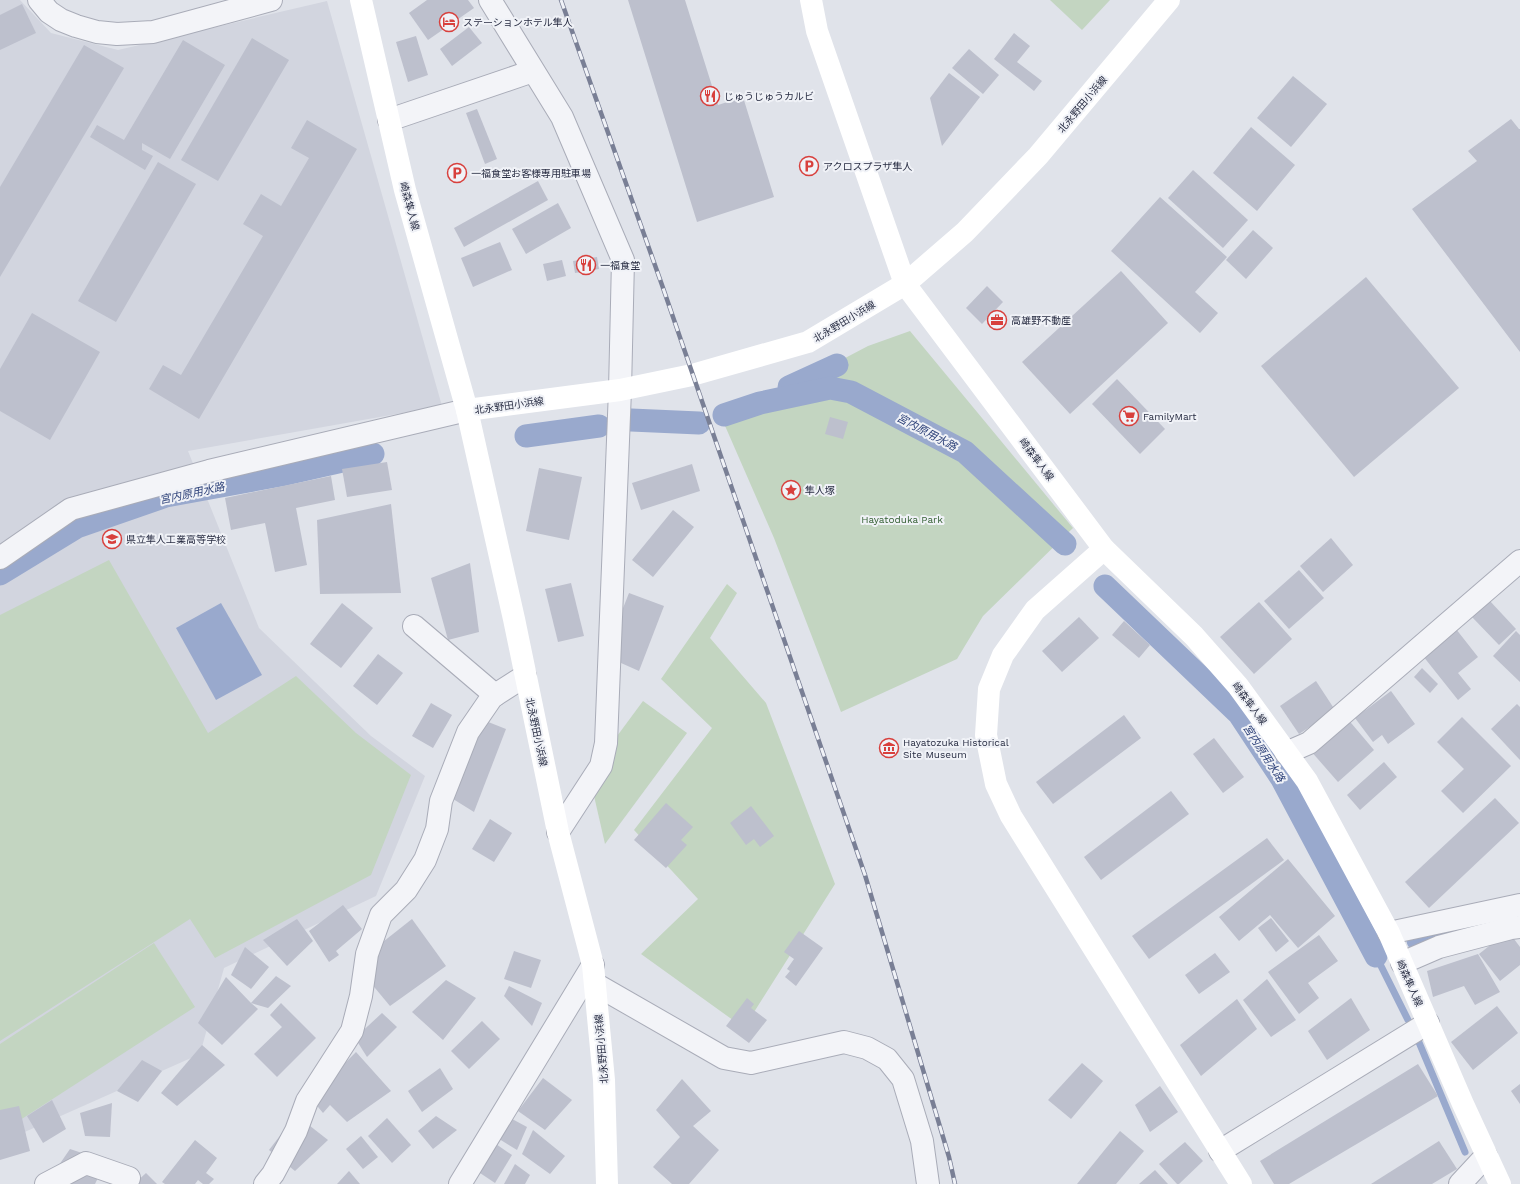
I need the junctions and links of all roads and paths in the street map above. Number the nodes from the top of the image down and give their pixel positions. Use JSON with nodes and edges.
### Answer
{"nodes":[{"id":1,"x":39,"y":0,"type":"edge"},
{"id":2,"x":270,"y":0,"type":"edge"},
{"id":3,"x":361,"y":0,"type":"edge"},
{"id":4,"x":490,"y":0,"type":"edge"},
{"id":5,"x":810,"y":0,"type":"edge"},
{"id":6,"x":1169,"y":0,"type":"edge"},
{"id":7,"x":533,"y":71,"type":"junction"},
{"id":8,"x":389,"y":120,"type":"junction"},
{"id":9,"x":905,"y":284,"type":"junction"},
{"id":10,"x":620,"y":390,"type":"junction"},
{"id":11,"x":467,"y":410,"type":"junction"},
{"id":12,"x":1104,"y":549,"type":"junction"},
{"id":13,"x":0,"y":558,"type":"edge"},
{"id":14,"x":1520,"y":562,"type":"edge"},
{"id":15,"x":414,"y":626,"type":"dead end"},
{"id":16,"x":525,"y":676,"type":"junction"},
{"id":17,"x":495,"y":695,"type":"junction"},
{"id":18,"x":1286,"y":753,"type":"junction"},
{"id":19,"x":558,"y":832,"type":"junction"},
{"id":20,"x":1520,"y":905,"type":"edge"},
{"id":21,"x":1517,"y":930,"type":"edge"},
{"id":22,"x":1388,"y":933,"type":"junction"},
{"id":23,"x":1402,"y":963,"type":"junction"},
{"id":24,"x":594,"y":974,"type":"junction"},
{"id":25,"x":1428,"y":1023,"type":"junction"},
{"id":26,"x":1220,"y":1151,"type":"junction"},
{"id":27,"x":1486,"y":1156,"type":"junction"},
{"id":28,"x":46,"y":1184,"type":"edge"},
{"id":29,"x":126,"y":1184,"type":"edge"},
{"id":30,"x":265,"y":1184,"type":"edge"},
{"id":31,"x":460,"y":1184,"type":"edge"},
{"id":32,"x":607,"y":1184,"type":"edge"},
{"id":33,"x":928,"y":1184,"type":"edge"},
{"id":34,"x":1241,"y":1184,"type":"edge"},
{"id":35,"x":1460,"y":1184,"type":"edge"},
{"id":36,"x":1500,"y":1184,"type":"edge"}],
"edges":[{"from":1,"to":2,"type":"street"},
{"from":3,"to":8,"type":"main road","name":"崎森隼人線"},
{"from":4,"to":7,"type":"street"},
{"from":5,"to":9,"type":"main road","name":"崎森隼人線"},
{"from":6,"to":9,"type":"main road","name":"北永野田小浜線"},
{"from":7,"to":8,"type":"street"},
{"from":7,"to":10,"type":"street"},
{"from":8,"to":11,"type":"main road","name":"崎森隼人線"},
{"from":9,"to":10,"type":"main road","name":"北永野田小浜線"},
{"from":9,"to":12,"type":"main road","name":"崎森隼人線"},
{"from":10,"to":11,"type":"main road","name":"北永野田小浜線"},
{"from":10,"to":19,"type":"street"},
{"from":11,"to":13,"type":"street"},
{"from":11,"to":16,"type":"main road","name":"北永野田小浜線"},
{"from":12,"to":18,"type":"main road","name":"崎森隼人線"},
{"from":12,"to":26,"type":"main road"},
{"from":14,"to":18,"type":"street"},
{"from":15,"to":17,"type":"street"},
{"from":16,"to":17,"type":"street"},
{"from":16,"to":19,"type":"main road","name":"北永野田小浜線"},
{"from":17,"to":30,"type":"street"},
{"from":18,"to":22,"type":"main road","name":"崎森隼人線"},
{"from":19,"to":24,"type":"main road","name":"北永野田小浜線"},
{"from":20,"to":22,"type":"street"},
{"from":21,"to":23,"type":"street"},
{"from":22,"to":23,"type":"main road","name":"崎森隼人線"},
{"from":23,"to":25,"type":"main road","name":"崎森隼人線"},
{"from":24,"to":31,"type":"street"},
{"from":24,"to":32,"type":"main road","name":"北永野田小浜線"},
{"from":24,"to":33,"type":"street"},
{"from":25,"to":26,"type":"street"},
{"from":25,"to":27,"type":"main road","name":"崎森隼人線"},
{"from":26,"to":34,"type":"main road"},
{"from":27,"to":35,"type":"street"},
{"from":27,"to":36,"type":"main road","name":"崎森隼人線"},
{"from":28,"to":29,"type":"street"}]}
